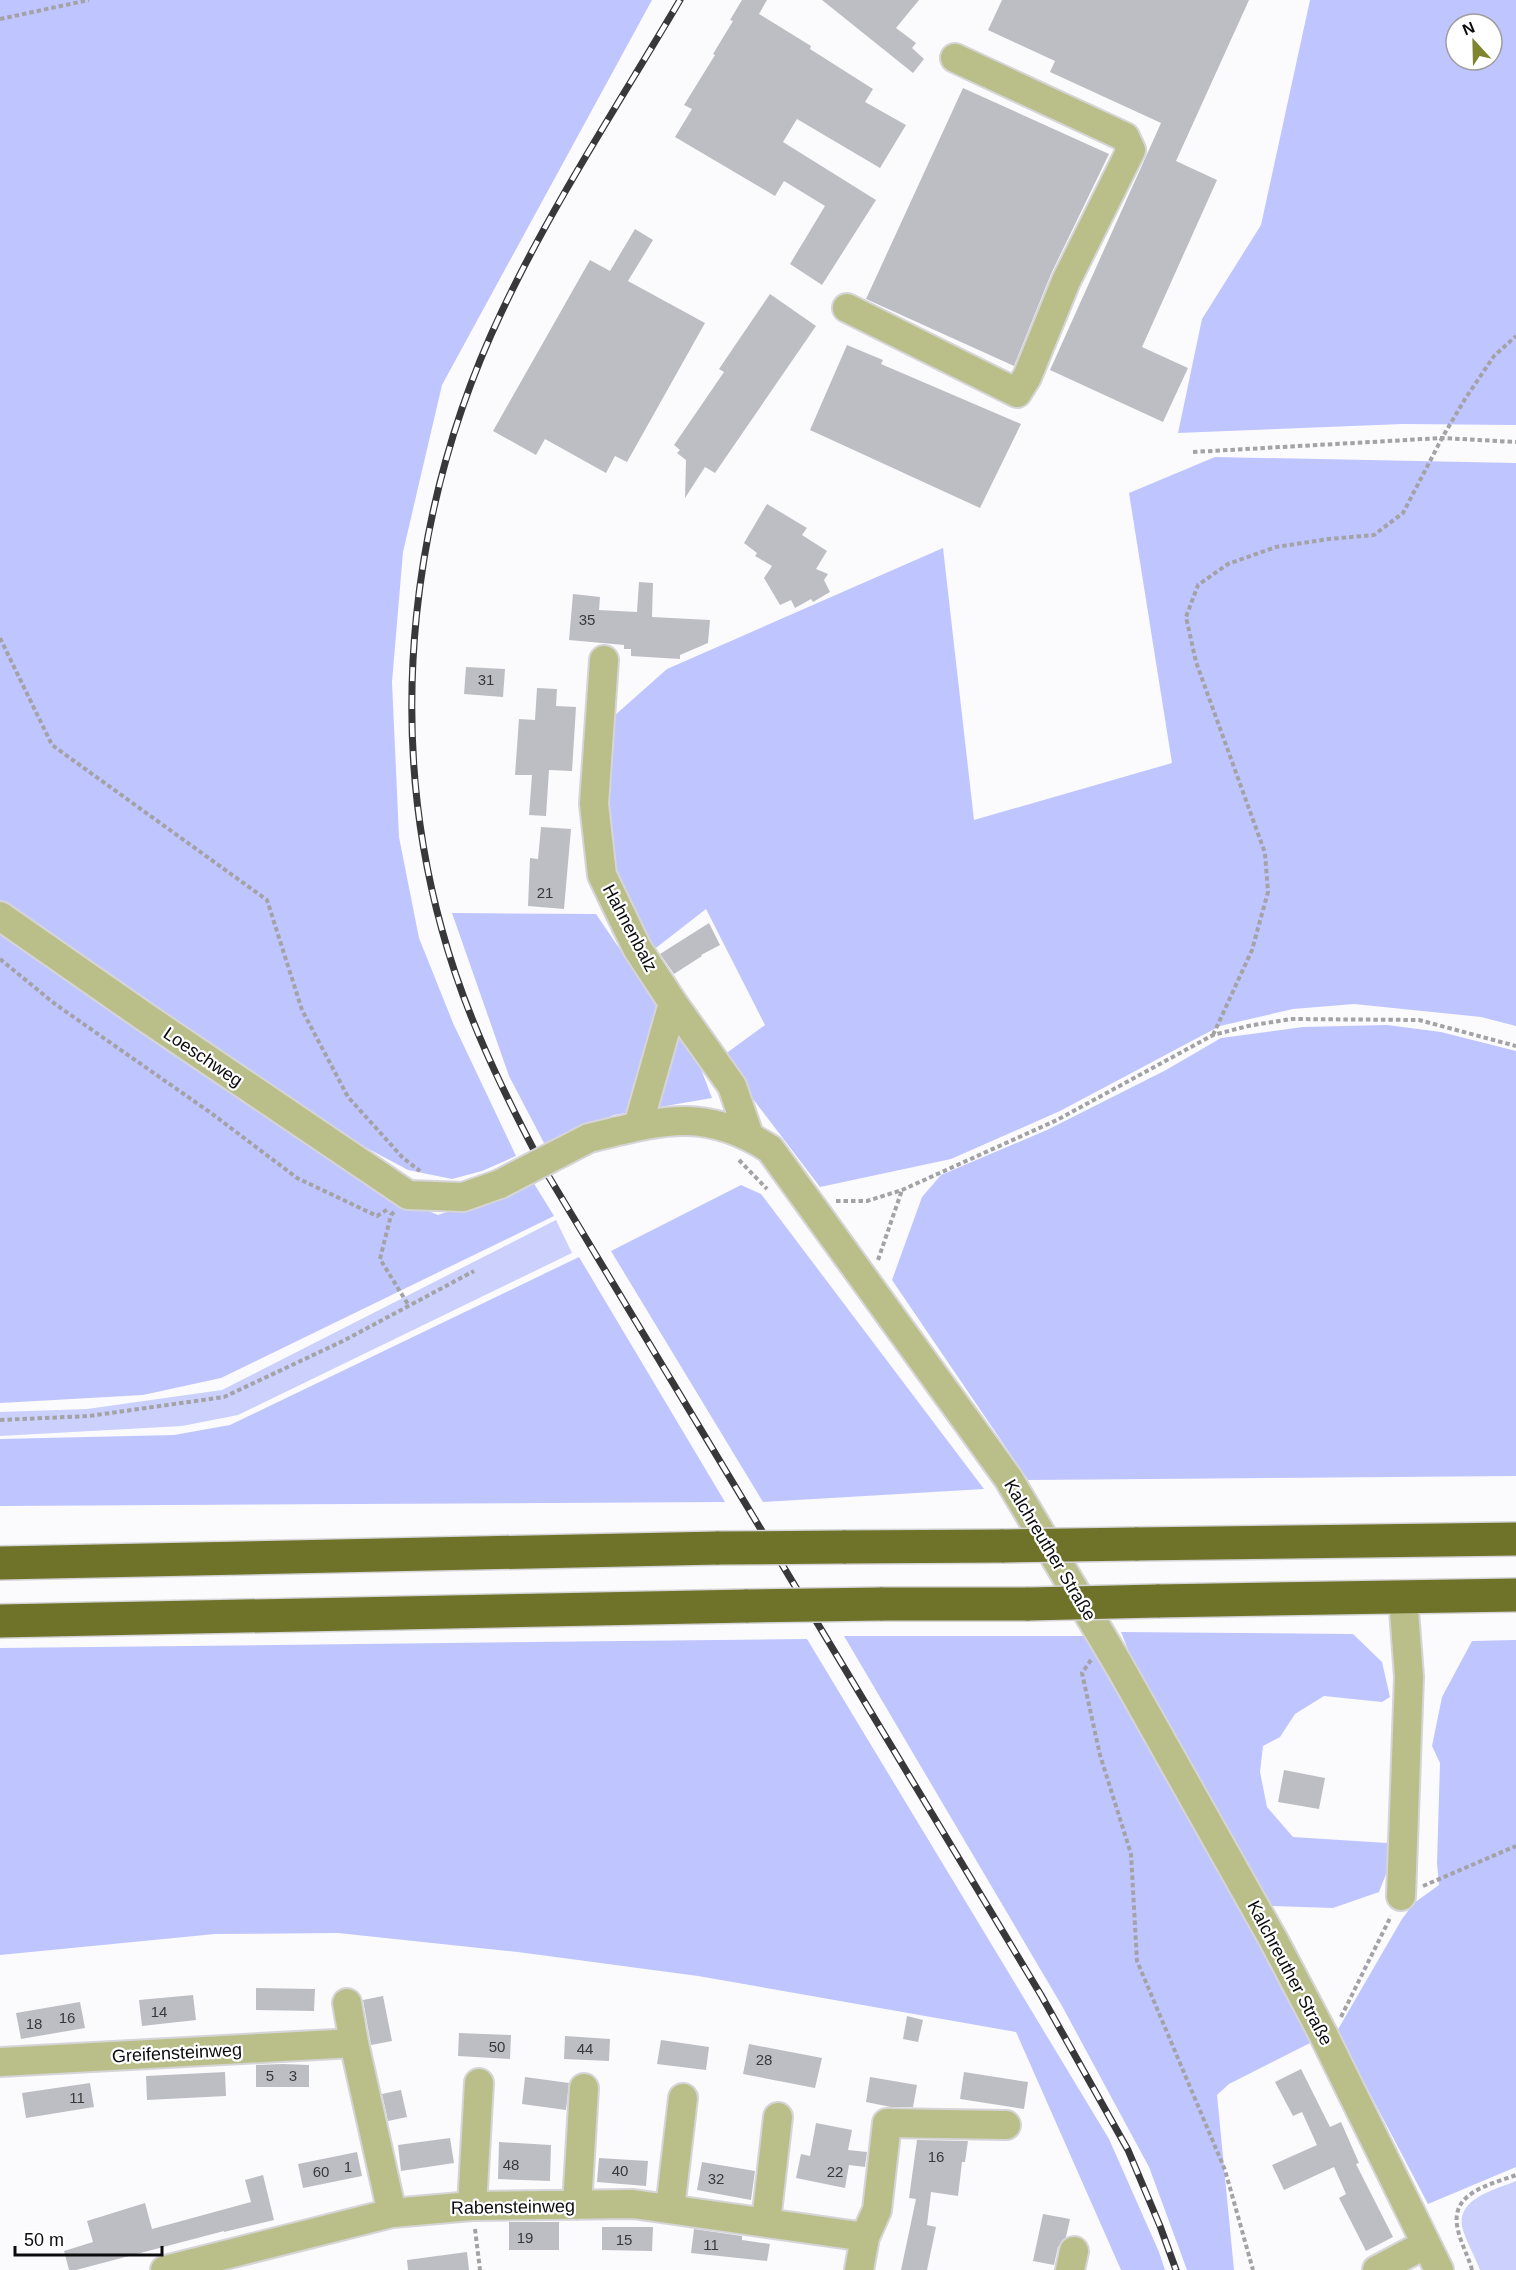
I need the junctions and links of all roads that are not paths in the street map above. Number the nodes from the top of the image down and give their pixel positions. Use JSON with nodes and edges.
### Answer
{"nodes":[{"id":1,"x":955,"y":58,"type":"dead end"},
{"id":2,"x":847,"y":308,"type":"dead end"},
{"id":3,"x":604,"y":660,"type":"dead end"},
{"id":4,"x":0,"y":916,"type":"edge"},
{"id":5,"x":673,"y":1003,"type":"junction"},
{"id":6,"x":638,"y":1126,"type":"junction"},
{"id":7,"x":743,"y":1147,"type":"junction"},
{"id":8,"x":463,"y":1197,"type":"joint"},
{"id":9,"x":1516,"y":1539,"type":"edge"},
{"id":10,"x":0,"y":1563,"type":"edge"},
{"id":11,"x":1516,"y":1595,"type":"edge"},
{"id":12,"x":1403,"y":1597,"type":"junction"},
{"id":13,"x":0,"y":1621,"type":"edge"},
{"id":14,"x":1401,"y":1896,"type":"road end"},
{"id":15,"x":347,"y":2003,"type":"dead end"},
{"id":16,"x":354,"y":2043,"type":"junction"},
{"id":17,"x":0,"y":2062,"type":"edge"},
{"id":18,"x":480,"y":2083,"type":"dead end"},
{"id":19,"x":584,"y":2088,"type":"dead end"},
{"id":20,"x":683,"y":2098,"type":"dead end"},
{"id":21,"x":778,"y":2117,"type":"dead end"},
{"id":22,"x":1006,"y":2125,"type":"dead end"},
{"id":23,"x":577,"y":2205,"type":"junction"},
{"id":24,"x":472,"y":2206,"type":"junction"},
{"id":25,"x":670,"y":2209,"type":"junction"},
{"id":26,"x":392,"y":2213,"type":"junction"},
{"id":27,"x":766,"y":2221,"type":"junction"},
{"id":28,"x":865,"y":2236,"type":"junction"},
{"id":29,"x":1426,"y":2244,"type":"junction"},
{"id":30,"x":165,"y":2270,"type":"edge"},
{"id":31,"x":859,"y":2270,"type":"edge"},
{"id":32,"x":1377,"y":2270,"type":"edge"},
{"id":33,"x":1439,"y":2270,"type":"edge"}],
"edges":[{"from":1,"to":2,"type":"street"},
{"from":3,"to":5,"type":"street","name":"Hahnenbalz"},
{"from":4,"to":8,"type":"street","name":"Loeschweg"},
{"from":5,"to":6,"type":"street"},
{"from":5,"to":7,"type":"street","name":"Hahnenbalz"},
{"from":6,"to":7,"type":"street","name":"Kalchreuther Straße"},
{"from":6,"to":8,"type":"street","name":"Kalchreuther Straße","bridge":true},
{"from":7,"to":29,"type":"street","name":"Kalchreuther Straße"},
{"from":9,"to":10,"type":"highway","bridge":true},
{"from":11,"to":12,"type":"highway"},
{"from":12,"to":13,"type":"highway","bridge":true},
{"from":12,"to":14,"type":"street"},
{"from":15,"to":16,"type":"street"},
{"from":16,"to":17,"type":"street","name":"Greifensteinweg"},
{"from":16,"to":26,"type":"street"},
{"from":18,"to":24,"type":"street"},
{"from":19,"to":23,"type":"street"},
{"from":20,"to":25,"type":"street"},
{"from":21,"to":27,"type":"street"},
{"from":22,"to":28,"type":"street"},
{"from":23,"to":24,"type":"street","name":"Rabensteinweg"},
{"from":23,"to":25,"type":"street","name":"Rabensteinweg"},
{"from":24,"to":26,"type":"street","name":"Rabensteinweg"},
{"from":25,"to":27,"type":"street","name":"Rabensteinweg"},
{"from":26,"to":30,"type":"street","name":"Rabensteinweg"},
{"from":27,"to":28,"type":"street","name":"Rabensteinweg"},
{"from":28,"to":31,"type":"street"},
{"from":29,"to":32,"type":"street"},
{"from":29,"to":33,"type":"street","name":"Kalchreuther Straße"}]}
